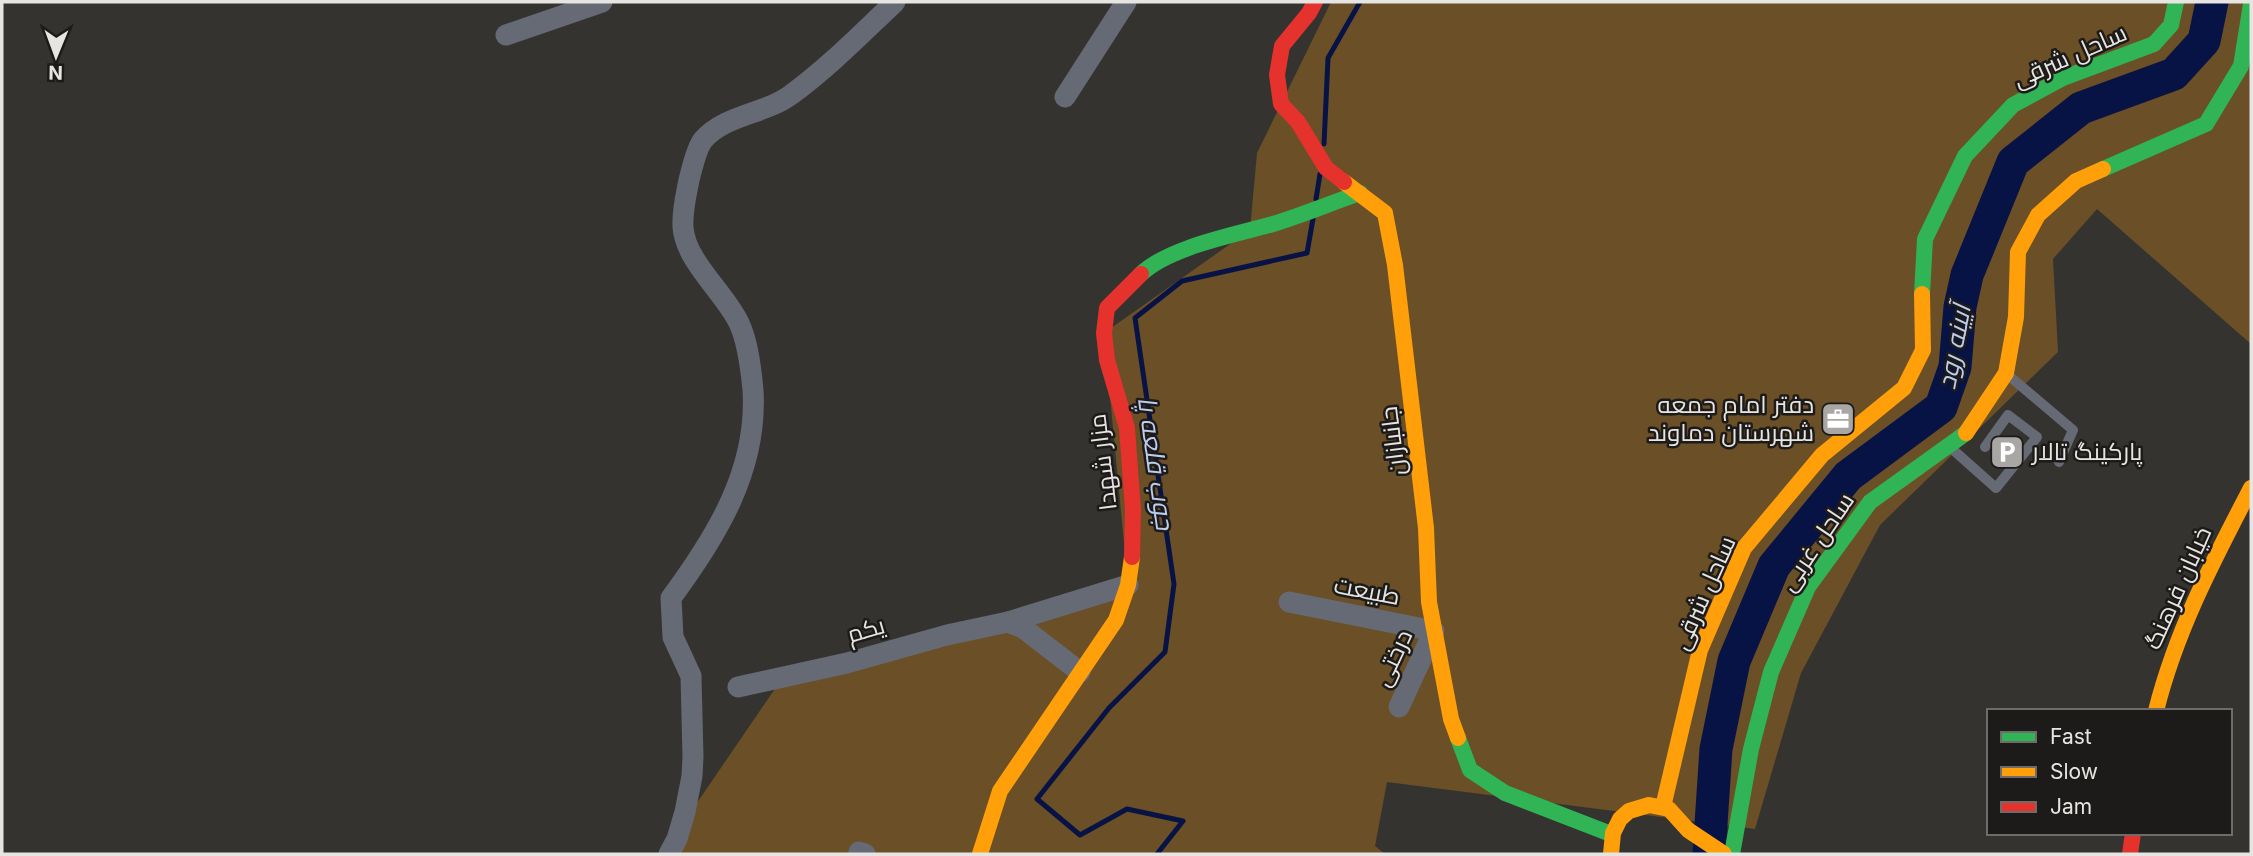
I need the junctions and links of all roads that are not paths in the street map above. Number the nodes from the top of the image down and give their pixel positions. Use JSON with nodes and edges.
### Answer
{"nodes":[{"id":1,"x":602,"y":2,"type":"edge"},
{"id":2,"x":895,"y":2,"type":"edge"},
{"id":3,"x":1126,"y":2,"type":"edge"},
{"id":4,"x":1315,"y":2,"type":"edge"},
{"id":5,"x":2176,"y":2,"type":"edge"},
{"id":6,"x":2251,"y":4,"type":"edge"},
{"id":7,"x":506,"y":35,"type":"dead end"},
{"id":8,"x":1065,"y":97,"type":"dead end"},
{"id":9,"x":1360,"y":193,"type":"junction"},
{"id":10,"x":2006,"y":373,"type":"junction"},
{"id":11,"x":1949,"y":446,"type":"junction"},
{"id":12,"x":1985,"y":447,"type":"dead end"},
{"id":13,"x":2059,"y":463,"type":"dead end"},
{"id":14,"x":2251,"y":488,"type":"edge"},
{"id":15,"x":1128,"y":585,"type":"junction"},
{"id":16,"x":1289,"y":602,"type":"dead end"},
{"id":17,"x":1008,"y":622,"type":"junction"},
{"id":18,"x":1434,"y":631,"type":"junction"},
{"id":19,"x":1080,"y":672,"type":"junction"},
{"id":20,"x":738,"y":687,"type":"dead end"},
{"id":21,"x":1399,"y":707,"type":"dead end"},
{"id":22,"x":2157,"y":709,"type":"edge"},
{"id":23,"x":1663,"y":807,"type":"junction"},
{"id":24,"x":1611,"y":834,"type":"junction"},
{"id":25,"x":2133,"y":835,"type":"edge"},
{"id":26,"x":669,"y":854,"type":"edge"},
{"id":27,"x":980,"y":854,"type":"edge"},
{"id":28,"x":1611,"y":854,"type":"edge"},
{"id":29,"x":1726,"y":854,"type":"edge"},
{"id":30,"x":2130,"y":854,"type":"edge"}],
"edges":[{"from":1,"to":7,"type":"street"},
{"from":2,"to":26,"type":"street"},
{"from":3,"to":8,"type":"street"},
{"from":4,"to":9,"type":"street","name":"جانبازان"},
{"from":5,"to":23,"type":"street","name":"ساحل شرقی"},
{"from":6,"to":10,"type":"street","name":"ساحل غربی"},
{"from":9,"to":15,"type":"street","name":"مزار شهدا"},
{"from":9,"to":18,"type":"street","name":"جانبازان"},
{"from":10,"to":11,"type":"street","name":"ساحل غربی"},
{"from":10,"to":13,"type":"lane"},
{"from":11,"to":12,"type":"lane"},
{"from":11,"to":29,"type":"street","name":"ساحل غربی"},
{"from":14,"to":22,"type":"street","name":"خیابان فرهنگ"},
{"from":15,"to":17,"type":"street","name":"یکم"},
{"from":15,"to":19,"type":"street","name":"مزار شهدا"},
{"from":16,"to":18,"type":"street","name":"طبیعت"},
{"from":17,"to":19,"type":"street"},
{"from":17,"to":20,"type":"street","name":"یکم"},
{"from":18,"to":21,"type":"street","name":"درختی"},
{"from":18,"to":24,"type":"street","name":"جانبازان"},
{"from":19,"to":27,"type":"street","name":"مزار شهدا"},
{"from":23,"to":24,"type":"street"},
{"from":23,"to":29,"type":"street"},
{"from":24,"to":28,"type":"street"},
{"from":25,"to":30,"type":"street"}]}
